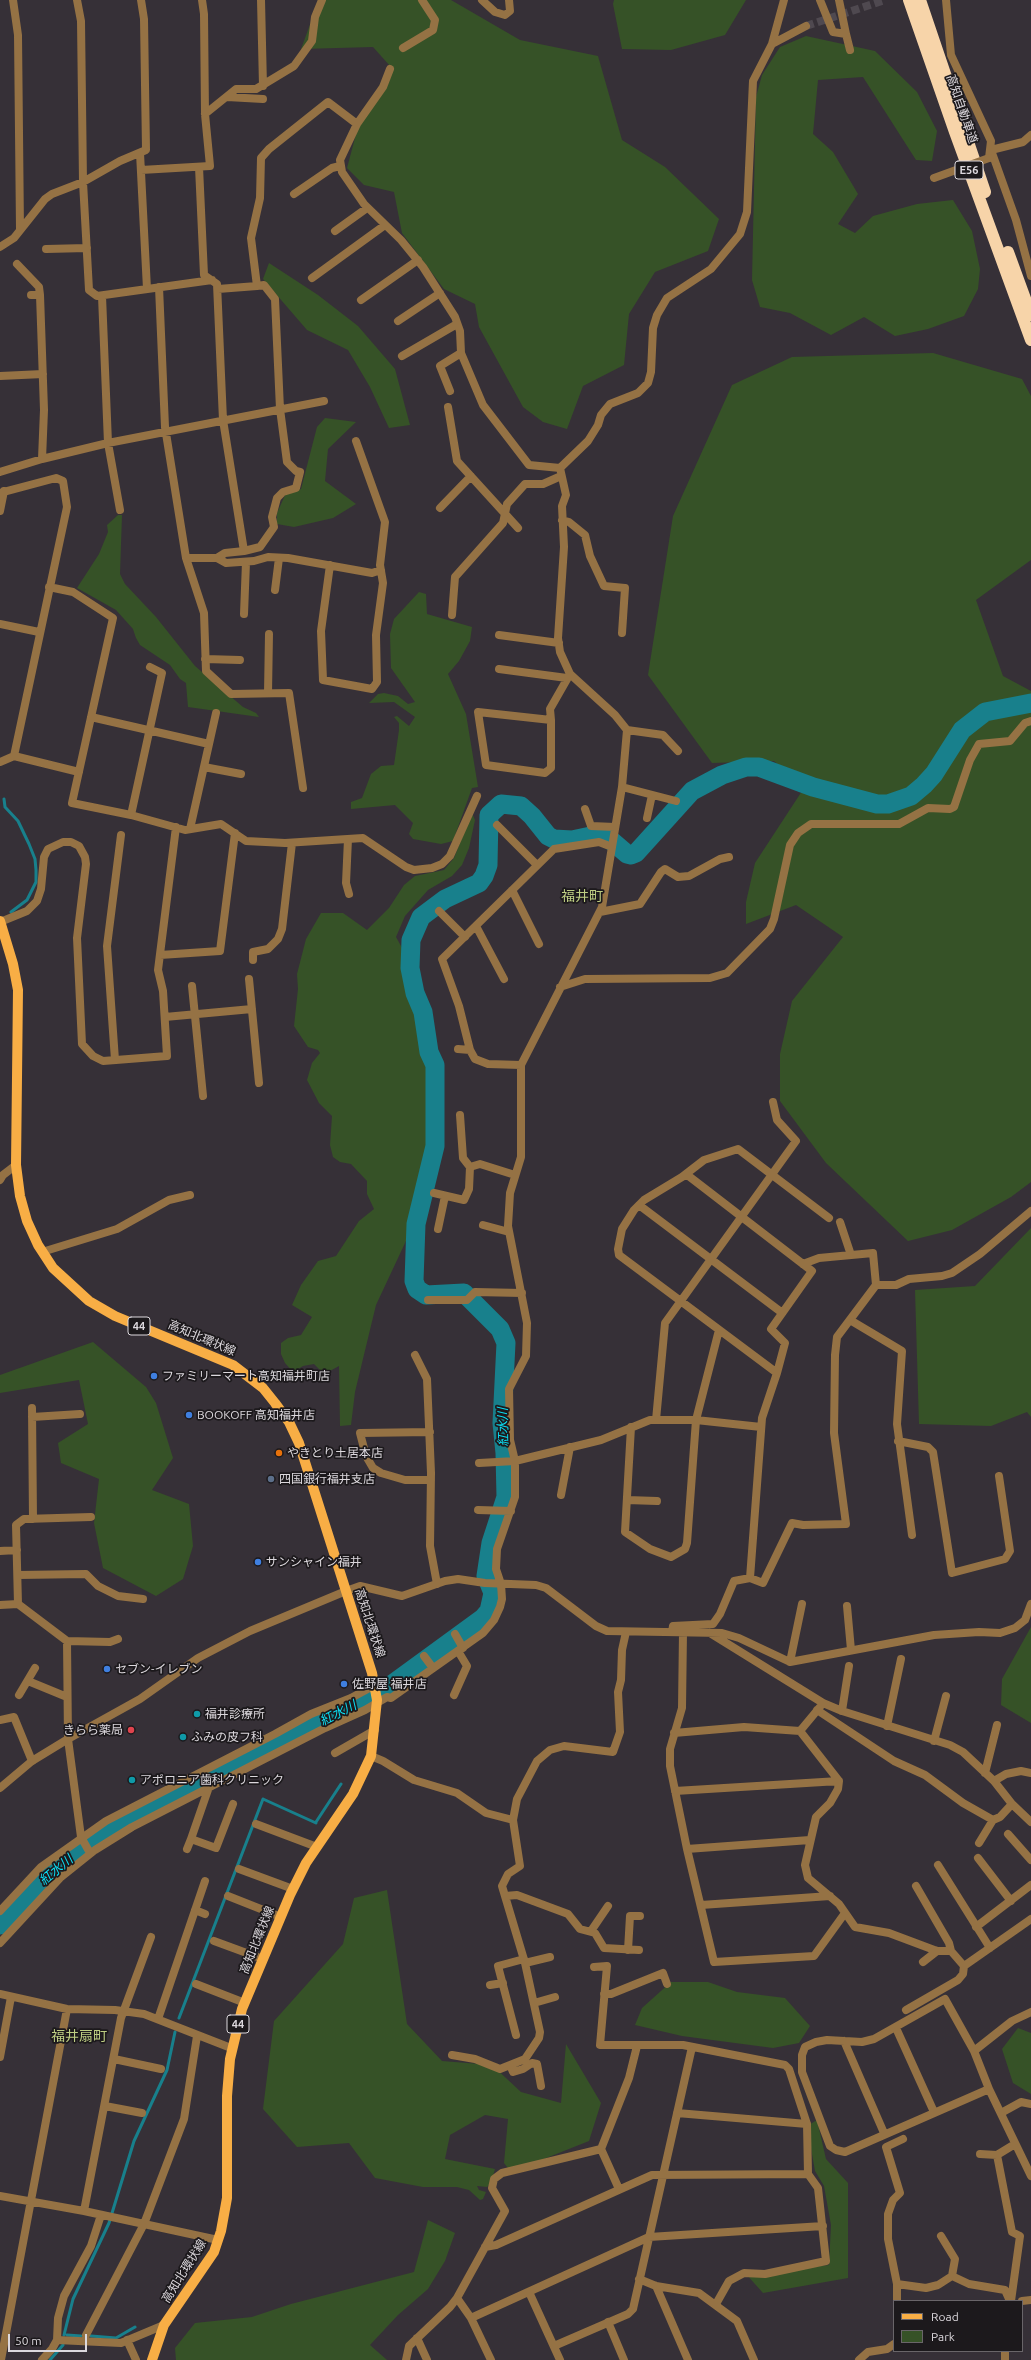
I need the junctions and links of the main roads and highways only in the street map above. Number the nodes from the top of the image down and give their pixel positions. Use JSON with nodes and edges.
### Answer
{"nodes":[{"id":1,"x":910,"y":0,"type":"edge"},
{"id":2,"x":920,"y":0,"type":"edge"},
{"id":3,"x":1031,"y":315,"type":"edge"},
{"id":4,"x":1031,"y":340,"type":"edge"},
{"id":5,"x":1,"y":925,"type":"edge"},
{"id":6,"x":152,"y":2360,"type":"edge"}],
"edges":[{"from":1,"to":4,"type":"highway","name":"高知自動車道","number":"E56"},
{"from":2,"to":3,"type":"highway","name":"高知自動車道","number":"E56"},
{"from":5,"to":6,"type":"main road","name":"高知北環状線","number":"44"}]}
